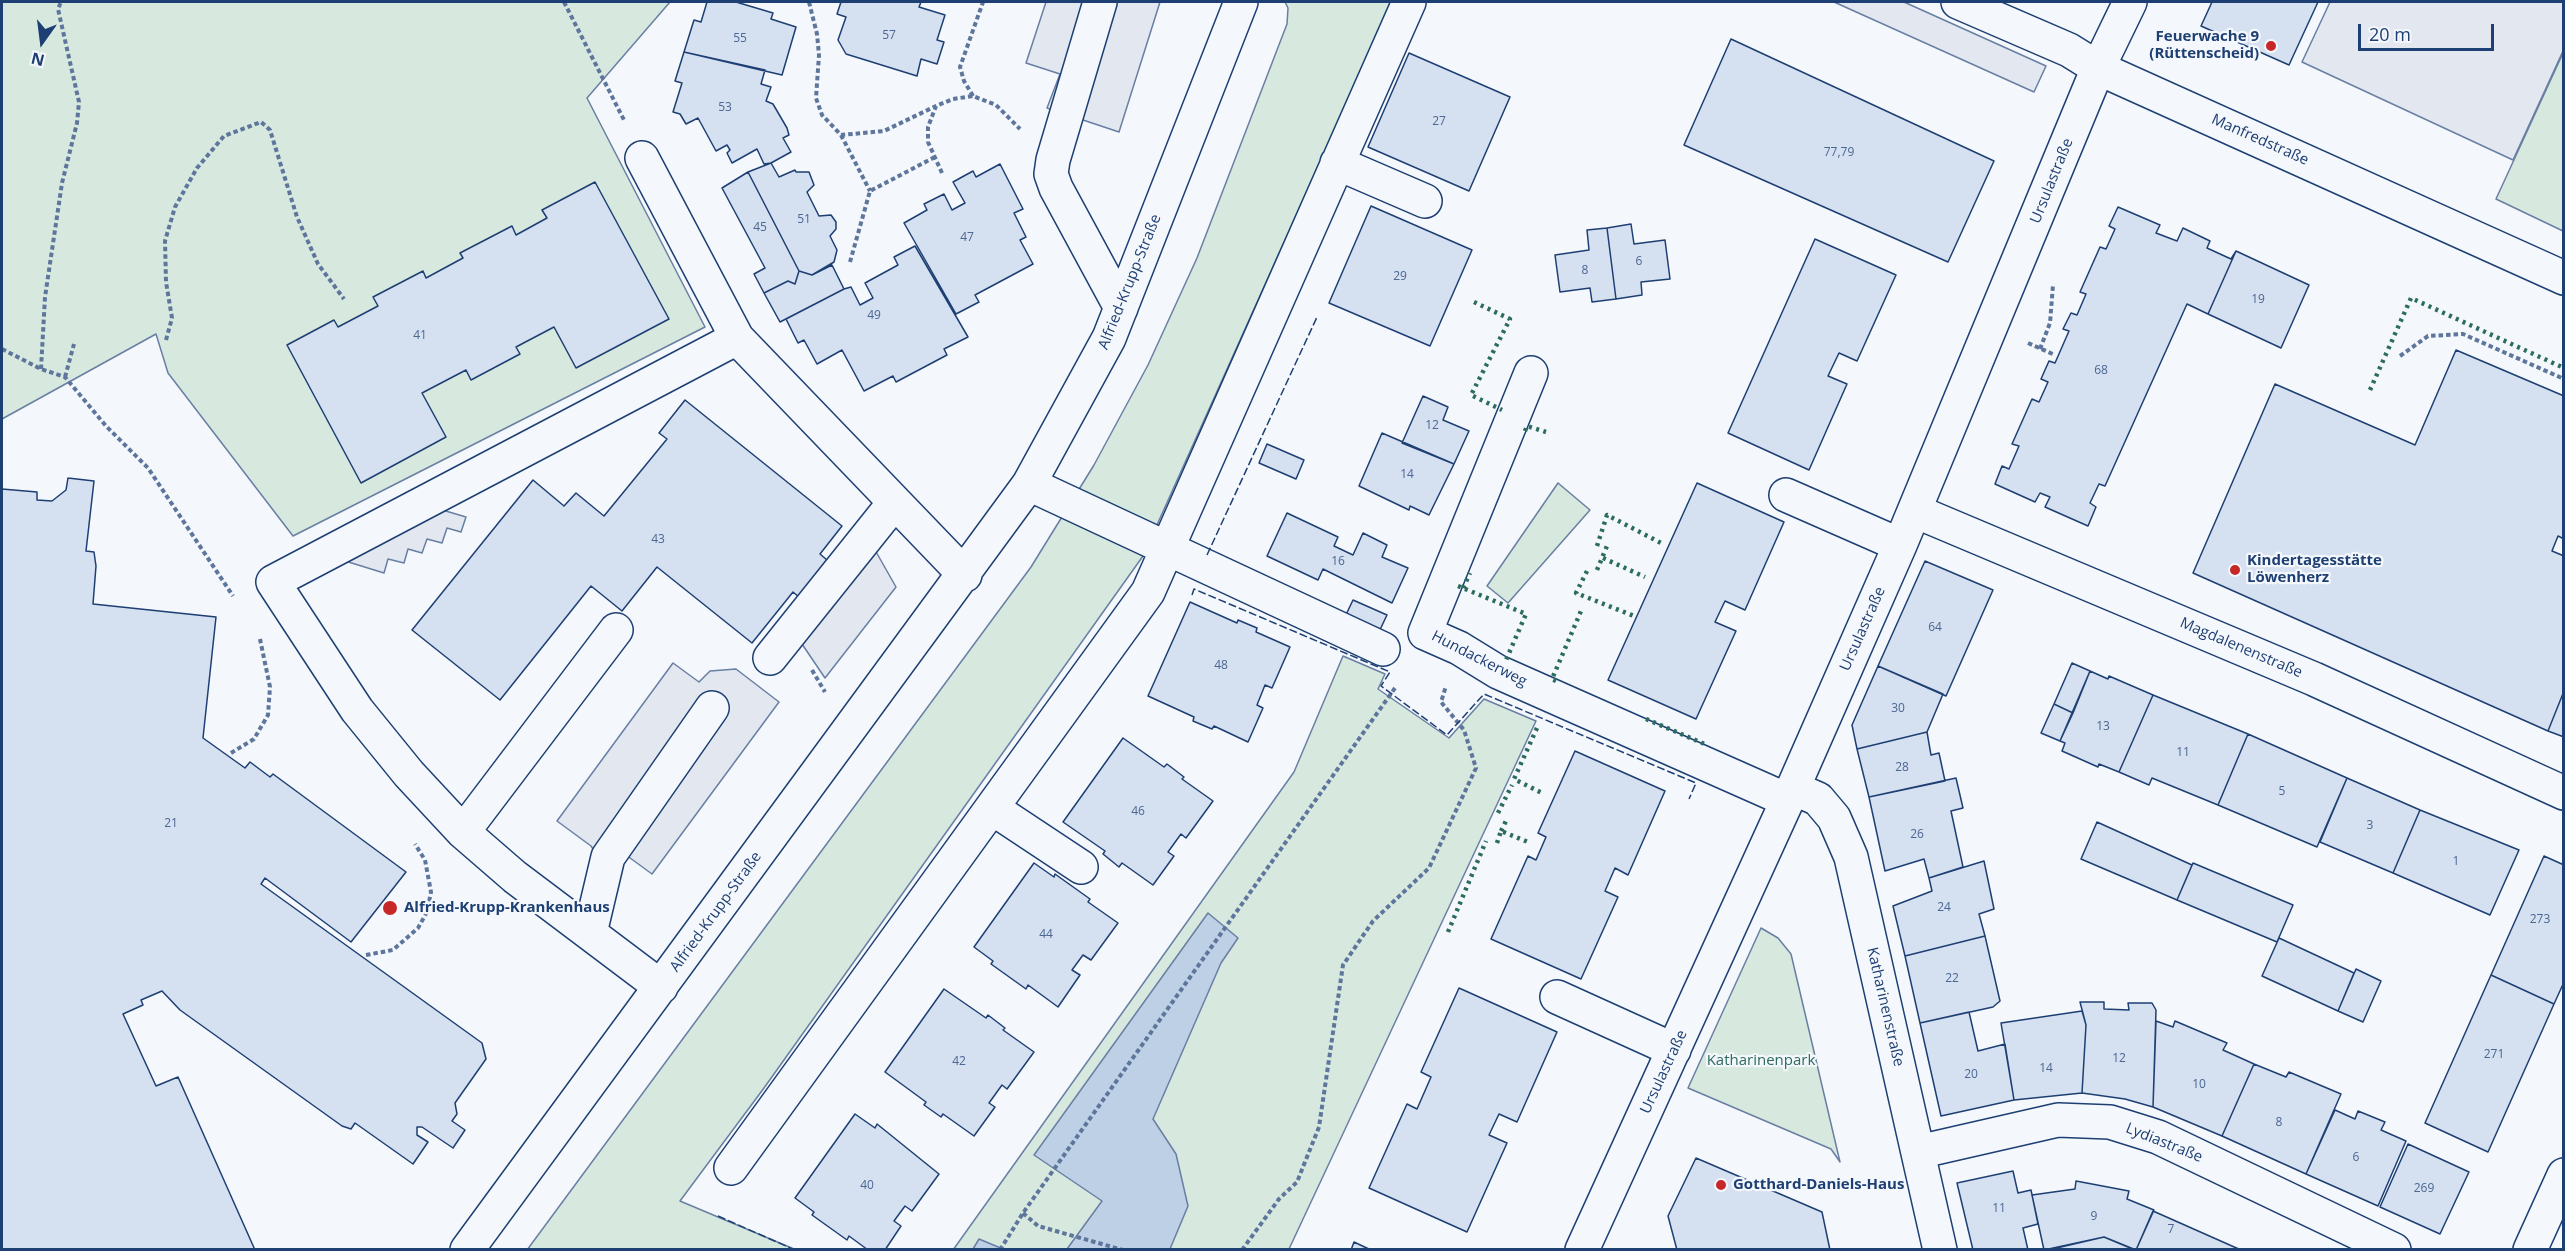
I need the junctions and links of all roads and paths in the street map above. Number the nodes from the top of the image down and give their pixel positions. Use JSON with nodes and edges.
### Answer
{"nodes":[{"id":1,"x":61,"y":2,"type":"edge"},
{"id":2,"x":564,"y":2,"type":"edge"},
{"id":3,"x":809,"y":2,"type":"edge"},
{"id":4,"x":983,"y":2,"type":"edge"},
{"id":5,"x":1100,"y":2,"type":"edge"},
{"id":6,"x":1241,"y":2,"type":"edge"},
{"id":7,"x":1409,"y":2,"type":"edge"},
{"id":8,"x":1958,"y":2,"type":"edge"},
{"id":9,"x":2130,"y":2,"type":"edge"},
{"id":10,"x":2098,"y":68,"type":"junction"},
{"id":11,"x":973,"y":96,"type":"junction"},
{"id":12,"x":936,"y":106,"type":"junction"},
{"id":13,"x":840,"y":135,"type":"junction"},
{"id":14,"x":935,"y":157,"type":"junction"},
{"id":15,"x":642,"y":158,"type":"joint"},
{"id":16,"x":1337,"y":163,"type":"junction"},
{"id":17,"x":942,"y":172,"type":"dead end"},
{"id":18,"x":1052,"y":174,"type":"junction"},
{"id":19,"x":870,"y":191,"type":"junction"},
{"id":20,"x":1425,"y":201,"type":"dead end"},
{"id":21,"x":850,"y":262,"type":"dead end"},
{"id":22,"x":2564,"y":278,"type":"edge"},
{"id":23,"x":2051,"y":279,"type":"dead end"},
{"id":24,"x":344,"y":299,"type":"dead end"},
{"id":25,"x":1121,"y":308,"type":"junction"},
{"id":26,"x":737,"y":338,"type":"junction"},
{"id":27,"x":166,"y":340,"type":"dead end"},
{"id":28,"x":74,"y":344,"type":"dead end"},
{"id":29,"x":2029,"y":344,"type":"dead end"},
{"id":30,"x":2,"y":349,"type":"edge"},
{"id":31,"x":2040,"y":349,"type":"junction"},
{"id":32,"x":2055,"y":355,"type":"dead end"},
{"id":33,"x":2400,"y":356,"type":"dead end"},
{"id":34,"x":41,"y":369,"type":"junction"},
{"id":35,"x":1532,"y":373,"type":"dead end"},
{"id":36,"x":65,"y":377,"type":"junction"},
{"id":37,"x":2564,"y":379,"type":"edge"},
{"id":38,"x":1029,"y":484,"type":"junction"},
{"id":39,"x":1786,"y":495,"type":"dead end"},
{"id":40,"x":894,"y":502,"type":"junction"},
{"id":41,"x":1915,"y":511,"type":"junction"},
{"id":42,"x":1900,"y":545,"type":"junction"},
{"id":43,"x":1166,"y":549,"type":"junction"},
{"id":44,"x":965,"y":575,"type":"junction"},
{"id":45,"x":240,"y":606,"type":"dead end"},
{"id":46,"x":616,"y":630,"type":"dead end"},
{"id":47,"x":1459,"y":648,"type":"junction"},
{"id":48,"x":1383,"y":650,"type":"dead end"},
{"id":49,"x":271,"y":655,"type":"dead end"},
{"id":50,"x":770,"y":658,"type":"dead end"},
{"id":51,"x":1397,"y":684,"type":"dead end"},
{"id":52,"x":712,"y":708,"type":"dead end"},
{"id":53,"x":231,"y":753,"type":"dead end"},
{"id":54,"x":2564,"y":793,"type":"edge"},
{"id":55,"x":1790,"y":794,"type":"junction"},
{"id":56,"x":992,"y":808,"type":"junction"},
{"id":57,"x":464,"y":832,"type":"junction"},
{"id":58,"x":409,"y":834,"type":"dead end"},
{"id":59,"x":1082,"y":867,"type":"dead end"},
{"id":60,"x":590,"y":933,"type":"junction"},
{"id":61,"x":366,"y":955,"type":"dead end"},
{"id":62,"x":661,"y":987,"type":"junction"},
{"id":63,"x":1557,"y":997,"type":"dead end"},
{"id":64,"x":1674,"y":1050,"type":"junction"},
{"id":65,"x":1918,"y":1152,"type":"junction"},
{"id":66,"x":731,"y":1168,"type":"dead end"},
{"id":67,"x":2564,"y":1175,"type":"edge"},
{"id":68,"x":1023,"y":1213,"type":"junction"},
{"id":69,"x":1001,"y":1247,"type":"edge"},
{"id":70,"x":467,"y":1250,"type":"edge"},
{"id":71,"x":1123,"y":1250,"type":"edge"},
{"id":72,"x":1242,"y":1250,"type":"edge"},
{"id":73,"x":1582,"y":1250,"type":"edge"},
{"id":74,"x":1940,"y":1250,"type":"edge"},
{"id":75,"x":2394,"y":1250,"type":"edge"},
{"id":76,"x":2530,"y":1250,"type":"edge"}],
"edges":[{"from":1,"to":34,"type":"path"},
{"from":2,"to":15,"type":"path"},
{"from":3,"to":13,"type":"path"},
{"from":4,"to":11,"type":"path"},
{"from":5,"to":18,"type":"street"},
{"from":6,"to":25,"type":"street","name":"Alfried-Krupp-Straße"},
{"from":7,"to":16,"type":"street"},
{"from":8,"to":10,"type":"street","name":"Manfredstraße"},
{"from":9,"to":10,"type":"street","name":"Ursulastraße"},
{"from":10,"to":22,"type":"street","name":"Manfredstraße"},
{"from":10,"to":41,"type":"street","name":"Ursulastraße"},
{"from":11,"to":12,"type":"path"},
{"from":11,"to":18,"type":"path"},
{"from":12,"to":13,"type":"path"},
{"from":12,"to":14,"type":"path"},
{"from":13,"to":19,"type":"path"},
{"from":14,"to":17,"type":"path"},
{"from":14,"to":19,"type":"path"},
{"from":15,"to":26,"type":"street"},
{"from":16,"to":20,"type":"street"},
{"from":16,"to":43,"type":"street"},
{"from":18,"to":25,"type":"street"},
{"from":19,"to":21,"type":"path"},
{"from":23,"to":31,"type":"path"},
{"from":24,"to":27,"type":"path"},
{"from":25,"to":38,"type":"street","name":"Alfried-Krupp-Straße"},
{"from":26,"to":40,"type":"street"},
{"from":26,"to":57,"type":"street"},
{"from":28,"to":36,"type":"path"},
{"from":29,"to":31,"type":"path"},
{"from":30,"to":34,"type":"path"},
{"from":31,"to":32,"type":"path"},
{"from":33,"to":37,"type":"path"},
{"from":34,"to":36,"type":"path"},
{"from":35,"to":47,"type":"street","name":"Hundackerweg"},
{"from":36,"to":45,"type":"path"},
{"from":38,"to":43,"type":"street"},
{"from":38,"to":44,"type":"street","name":"Alfried-Krupp-Straße"},
{"from":39,"to":42,"type":"street"},
{"from":40,"to":44,"type":"street"},
{"from":40,"to":50,"type":"street"},
{"from":41,"to":42,"type":"street","name":"Ursulastraße"},
{"from":41,"to":54,"type":"street","name":"Magdalenenstraße"},
{"from":42,"to":55,"type":"street","name":"Ursulastraße"},
{"from":43,"to":48,"type":"street"},
{"from":43,"to":56,"type":"street"},
{"from":44,"to":62,"type":"street","name":"Alfried-Krupp-Straße"},
{"from":46,"to":57,"type":"street"},
{"from":47,"to":55,"type":"street","name":"Hundackerweg"},
{"from":47,"to":72,"type":"path"},
{"from":49,"to":53,"type":"path"},
{"from":51,"to":68,"type":"path"},
{"from":52,"to":60,"type":"street"},
{"from":55,"to":64,"type":"street","name":"Ursulastraße"},
{"from":55,"to":65,"type":"street","name":"Katharinenstraße"},
{"from":56,"to":59,"type":"street"},
{"from":56,"to":66,"type":"street"},
{"from":57,"to":60,"type":"street"},
{"from":58,"to":61,"type":"path"},
{"from":60,"to":62,"type":"street"},
{"from":62,"to":70,"type":"street","name":"Alfried-Krupp-Straße"},
{"from":63,"to":64,"type":"street"},
{"from":64,"to":73,"type":"street","name":"Ursulastraße"},
{"from":65,"to":74,"type":"street","name":"Katharinenstraße"},
{"from":65,"to":75,"type":"street","name":"Lydiastraße"},
{"from":67,"to":76,"type":"street"},
{"from":68,"to":69,"type":"path"},
{"from":68,"to":71,"type":"path"}]}
